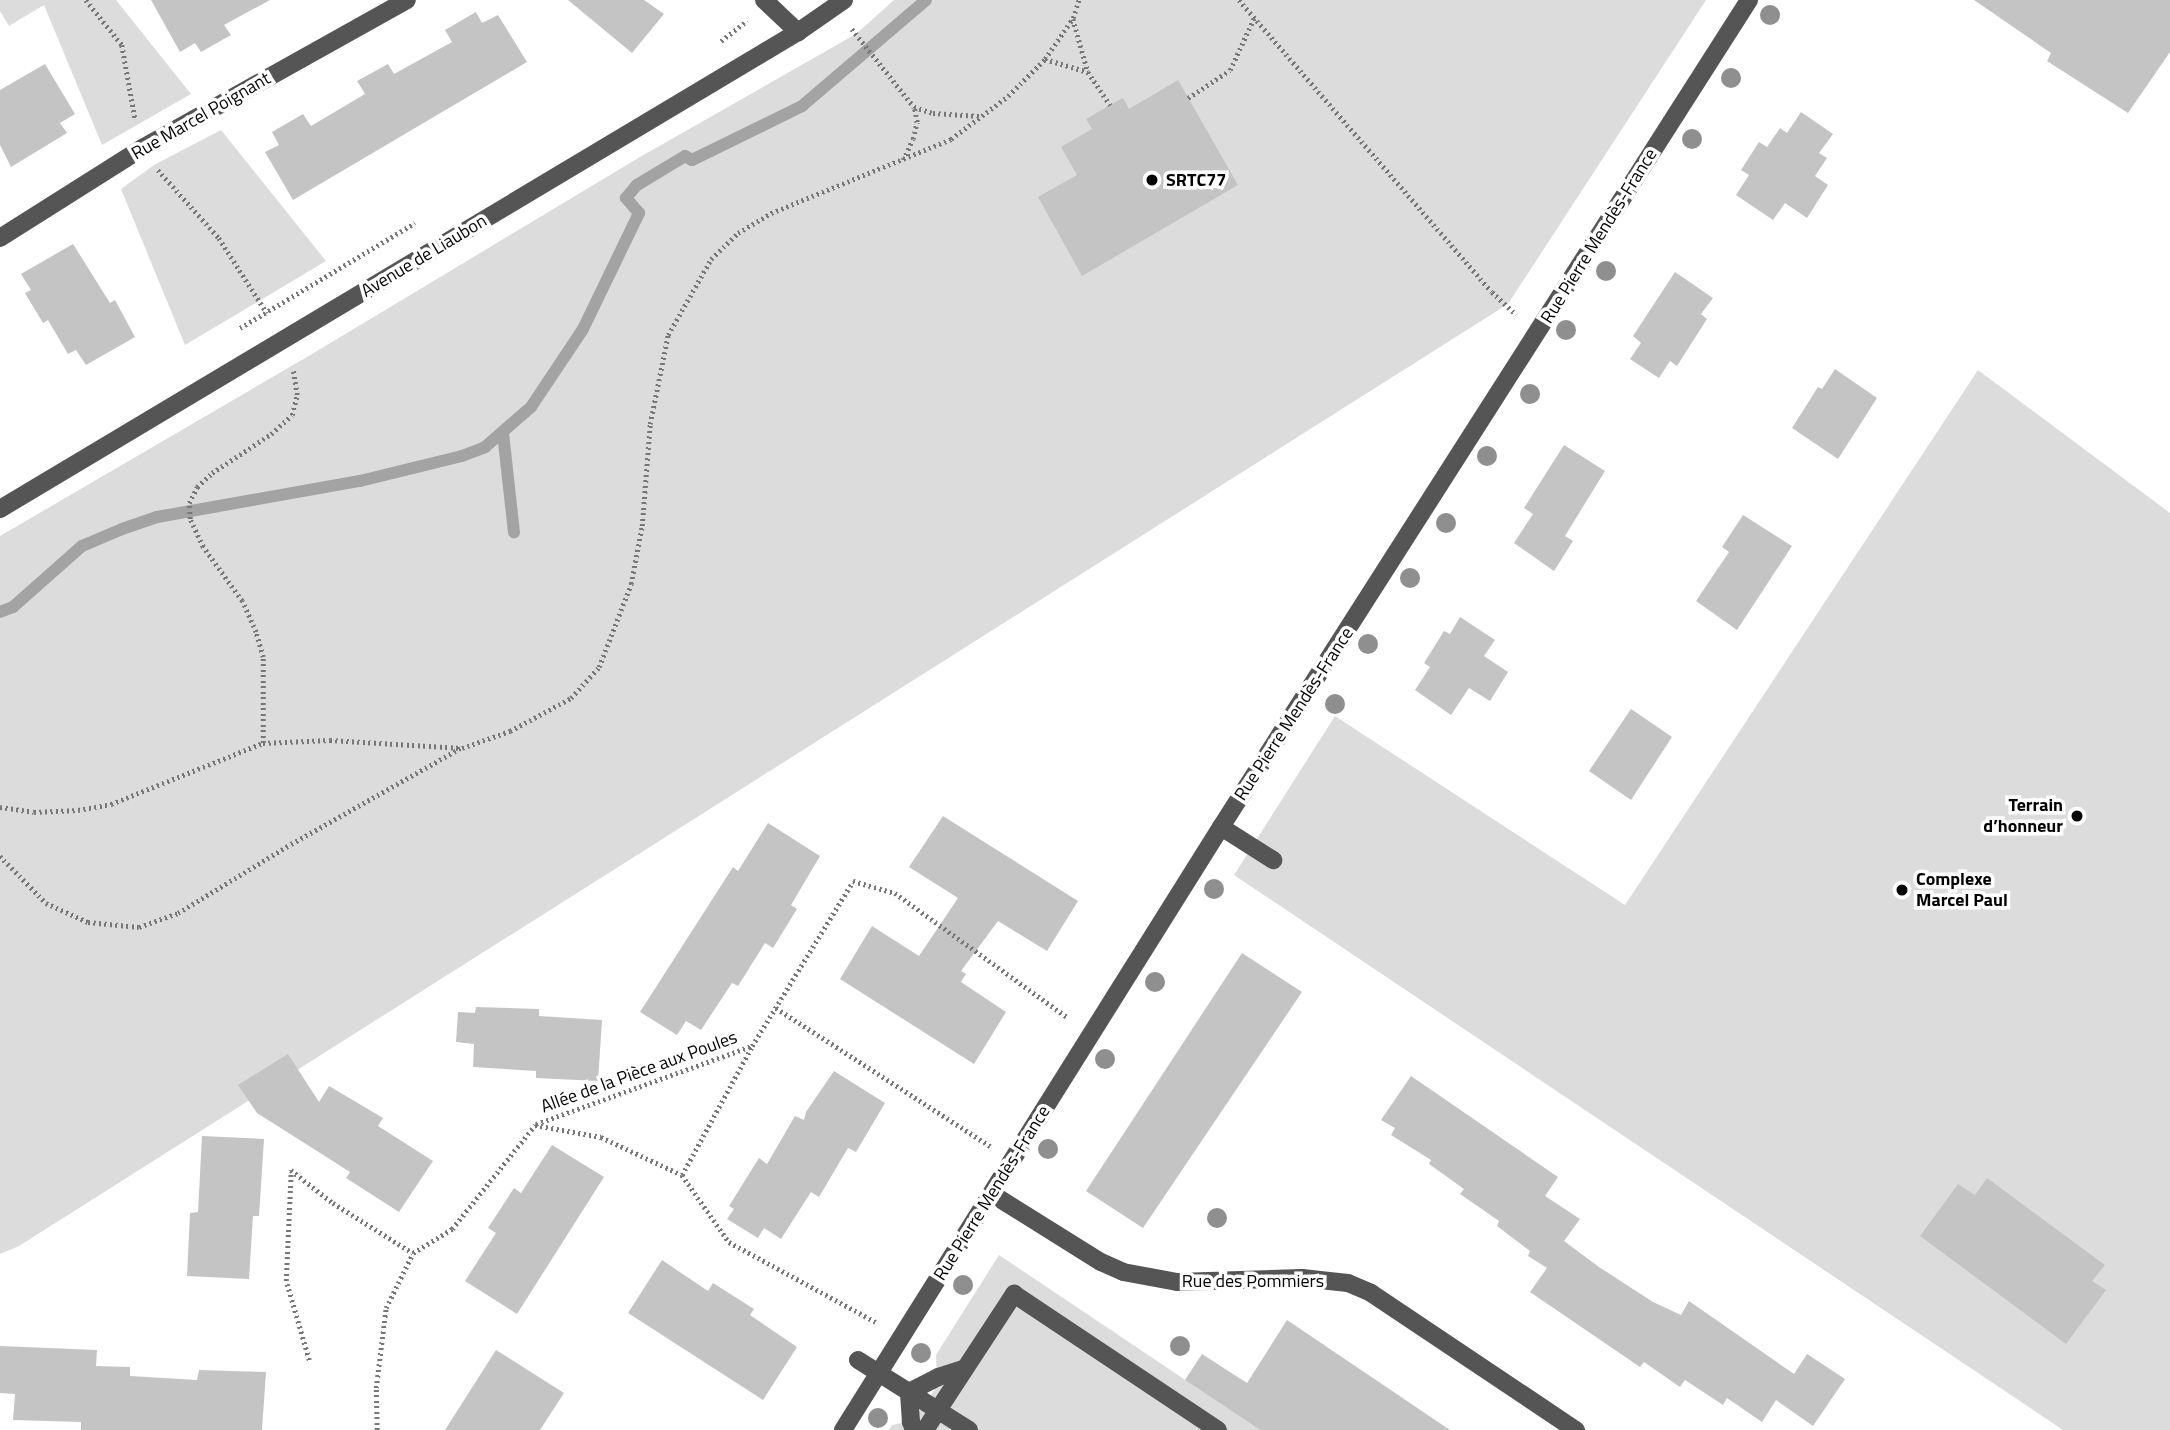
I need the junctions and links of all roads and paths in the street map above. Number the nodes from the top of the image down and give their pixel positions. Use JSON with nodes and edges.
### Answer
{"nodes":[{"id":1,"x":86,"y":0,"type":"edge"},
{"id":2,"x":407,"y":0,"type":"edge"},
{"id":3,"x":764,"y":0,"type":"edge"},
{"id":4,"x":844,"y":0,"type":"edge"},
{"id":5,"x":1079,"y":0,"type":"edge"},
{"id":6,"x":1239,"y":0,"type":"edge"},
{"id":7,"x":1749,"y":0,"type":"edge"},
{"id":8,"x":1073,"y":18,"type":"junction"},
{"id":9,"x":1255,"y":18,"type":"junction"},
{"id":10,"x":798,"y":32,"type":"junction"},
{"id":11,"x":863,"y":44,"type":"dead end"},
{"id":12,"x":1045,"y":59,"type":"junction"},
{"id":13,"x":1088,"y":72,"type":"junction"},
{"id":14,"x":1188,"y":98,"type":"dead end"},
{"id":15,"x":1110,"y":105,"type":"dead end"},
{"id":16,"x":914,"y":107,"type":"junction"},
{"id":17,"x":980,"y":116,"type":"junction"},
{"id":18,"x":144,"y":147,"type":"junction"},
{"id":19,"x":903,"y":161,"type":"junction"},
{"id":20,"x":0,"y":238,"type":"edge"},
{"id":21,"x":1519,"y":317,"type":"dead end"},
{"id":22,"x":282,"y":341,"type":"junction"},
{"id":23,"x":0,"y":509,"type":"edge"},
{"id":24,"x":263,"y":743,"type":"junction"},
{"id":25,"x":462,"y":748,"type":"junction"},
{"id":26,"x":0,"y":807,"type":"edge"},
{"id":27,"x":1221,"y":827,"type":"junction"},
{"id":28,"x":0,"y":856,"type":"edge"},
{"id":29,"x":1273,"y":860,"type":"dead end"},
{"id":30,"x":776,"y":1008,"type":"junction"},
{"id":31,"x":1071,"y":1021,"type":"dead end"},
{"id":32,"x":752,"y":1046,"type":"junction"},
{"id":33,"x":535,"y":1125,"type":"junction"},
{"id":34,"x":991,"y":1147,"type":"dead end"},
{"id":35,"x":682,"y":1175,"type":"junction"},
{"id":36,"x":992,"y":1194,"type":"junction"},
{"id":37,"x":413,"y":1252,"type":"junction"},
{"id":38,"x":879,"y":1324,"type":"dead end"},
{"id":39,"x":309,"y":1360,"type":"dead end"},
{"id":40,"x":858,"y":1360,"type":"dead end"},
{"id":41,"x":963,"y":1369,"type":"junction"},
{"id":42,"x":879,"y":1372,"type":"junction"},
{"id":43,"x":909,"y":1392,"type":"junction"},
{"id":44,"x":939,"y":1410,"type":"junction"},
{"id":45,"x":377,"y":1430,"type":"edge"},
{"id":46,"x":843,"y":1430,"type":"edge"},
{"id":47,"x":914,"y":1430,"type":"edge"},
{"id":48,"x":925,"y":1430,"type":"edge"},
{"id":49,"x":969,"y":1430,"type":"edge"},
{"id":50,"x":1218,"y":1430,"type":"edge"},
{"id":51,"x":1576,"y":1430,"type":"edge"}],
"edges":[{"from":1,"to":18,"type":"path"},
{"from":2,"to":18,"type":"street","name":"Rue Marcel Poignant"},
{"from":3,"to":10,"type":"street"},
{"from":4,"to":10,"type":"street","name":"Avenue de Liaubon"},
{"from":5,"to":8,"type":"path"},
{"from":6,"to":9,"type":"path"},
{"from":7,"to":27,"type":"street","name":"Rue Pierre Mendès-France"},
{"from":8,"to":12,"type":"path"},
{"from":8,"to":13,"type":"path"},
{"from":9,"to":14,"type":"path"},
{"from":9,"to":21,"type":"path"},
{"from":10,"to":22,"type":"street","name":"Avenue de Liaubon"},
{"from":11,"to":16,"type":"path"},
{"from":12,"to":13,"type":"path"},
{"from":12,"to":17,"type":"path"},
{"from":13,"to":15,"type":"path"},
{"from":16,"to":17,"type":"path"},
{"from":16,"to":19,"type":"path"},
{"from":17,"to":19,"type":"path"},
{"from":18,"to":20,"type":"street","name":"Rue Marcel Poignant"},
{"from":18,"to":22,"type":"path"},
{"from":19,"to":25,"type":"path"},
{"from":22,"to":23,"type":"street","name":"Avenue de Liaubon"},
{"from":22,"to":24,"type":"path"},
{"from":24,"to":25,"type":"path"},
{"from":24,"to":26,"type":"path"},
{"from":25,"to":28,"type":"path"},
{"from":27,"to":29,"type":"street"},
{"from":27,"to":36,"type":"street","name":"Rue Pierre Mendès-France"},
{"from":30,"to":31,"type":"path","name":"Allée de la Pièce aux Poules"},
{"from":30,"to":32,"type":"path","name":"Allée de la Pièce aux Poules"},
{"from":30,"to":34,"type":"path"},
{"from":32,"to":33,"type":"path","name":"Allée de la Pièce aux Poules"},
{"from":32,"to":35,"type":"path","name":"Allée de la Pièce aux Poules"},
{"from":33,"to":35,"type":"path","name":"Allée de la Pièce aux Poules"},
{"from":33,"to":37,"type":"path","name":"Allée de la Pièce aux Poules"},
{"from":35,"to":38,"type":"path","name":"Allée de la Pièce aux Poules"},
{"from":36,"to":42,"type":"street","name":"Rue Pierre Mendès-France"},
{"from":36,"to":51,"type":"street","name":"Rue des Pommiers"},
{"from":37,"to":39,"type":"path"},
{"from":37,"to":45,"type":"path"},
{"from":40,"to":42,"type":"street"},
{"from":41,"to":43,"type":"street"},
{"from":41,"to":44,"type":"street"},
{"from":41,"to":50,"type":"street"},
{"from":42,"to":43,"type":"street"},
{"from":42,"to":46,"type":"street","name":"Rue Pierre Mendès-France"},
{"from":43,"to":44,"type":"street"},
{"from":43,"to":47,"type":"street"},
{"from":44,"to":48,"type":"street"},
{"from":44,"to":49,"type":"street"}]}
